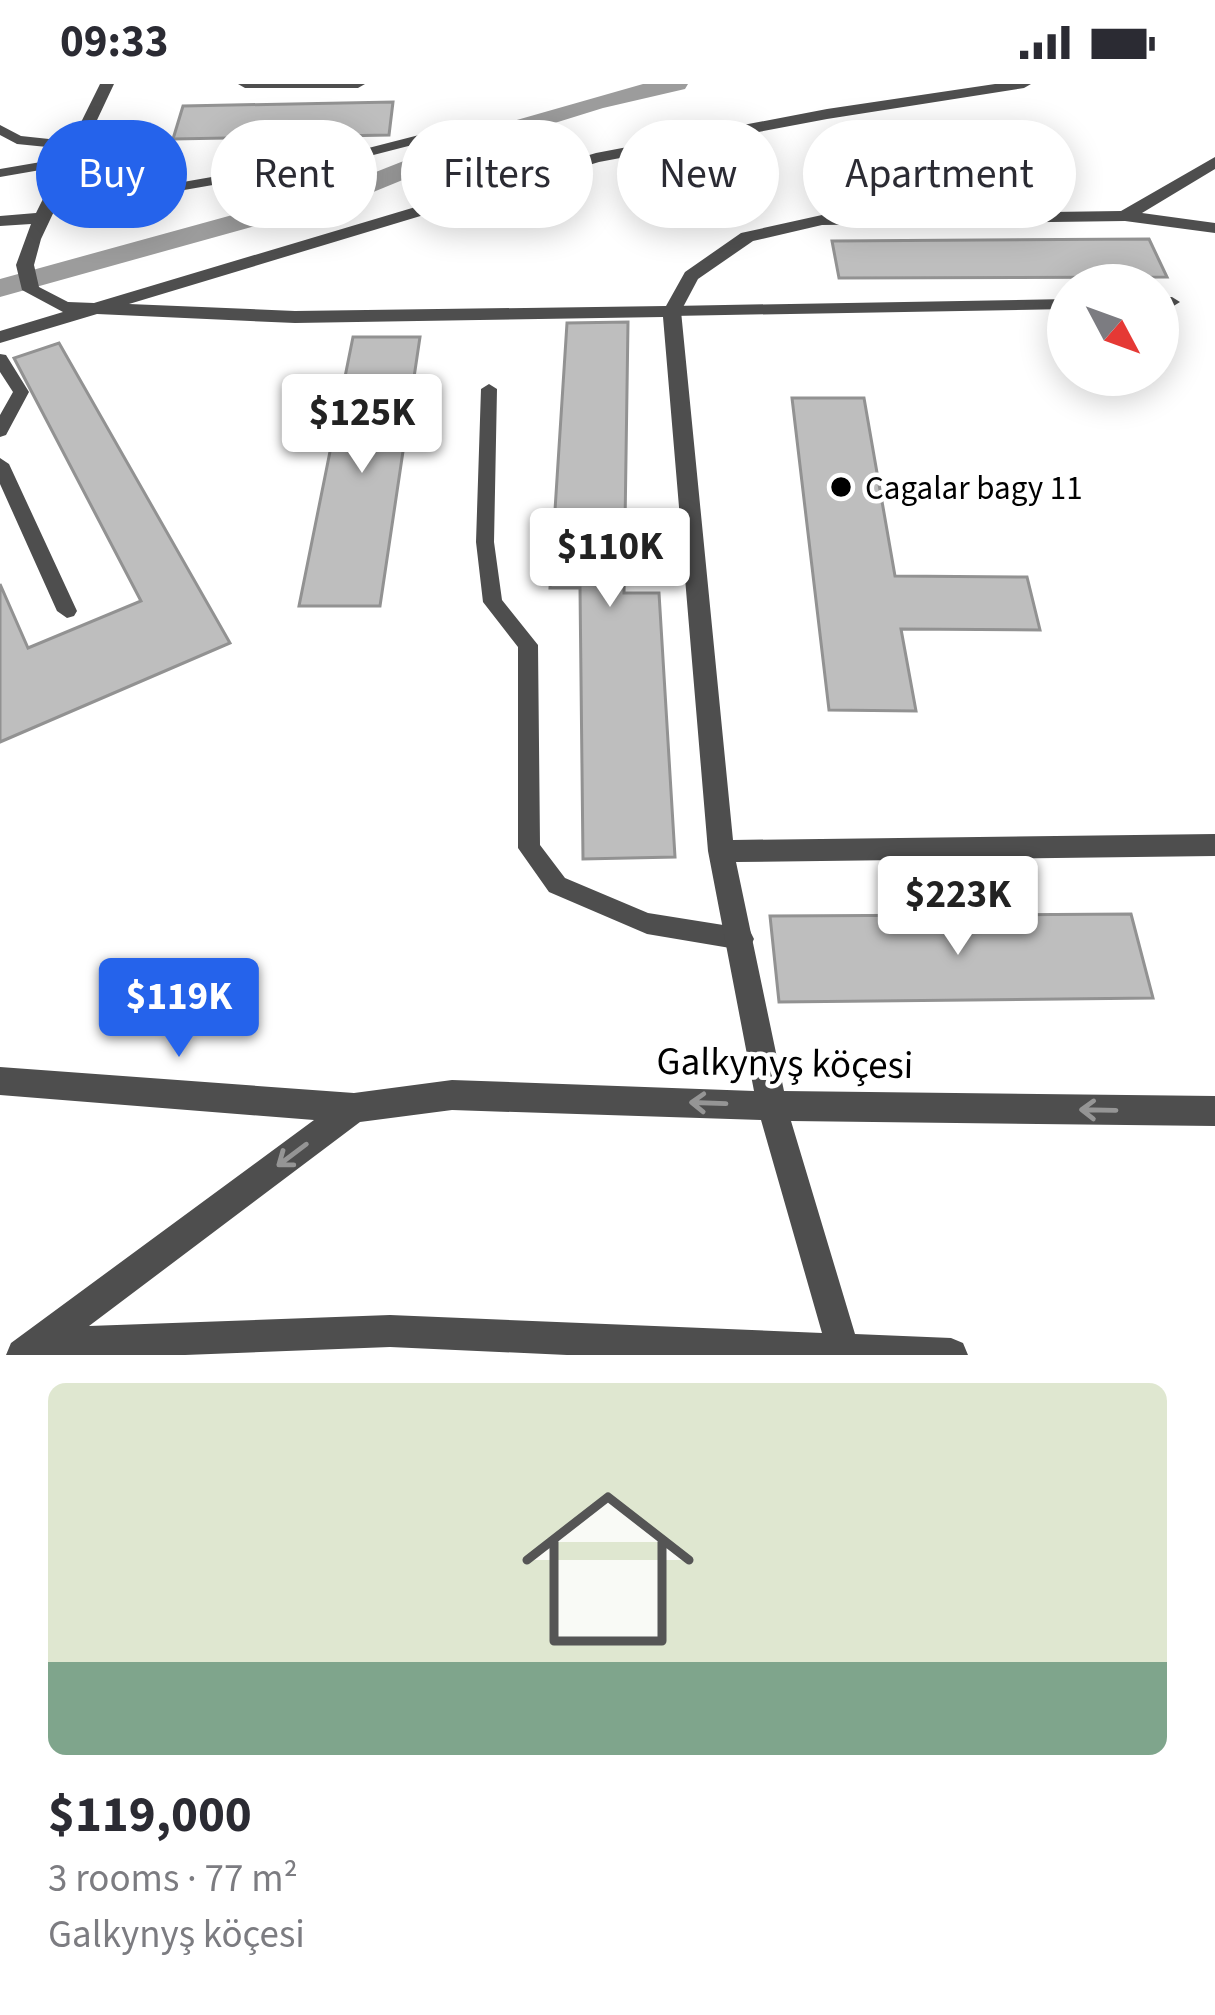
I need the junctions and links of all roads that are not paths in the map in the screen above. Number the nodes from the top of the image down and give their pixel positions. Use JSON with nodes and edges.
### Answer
{"nodes":[{"id":1,"x":107,"y":84,"type":"edge"},
{"id":2,"x":245,"y":84,"type":"edge"},
{"id":3,"x":358,"y":84,"type":"edge"},
{"id":4,"x":1024,"y":84,"type":"edge"},
{"id":5,"x":89,"y":120,"type":"edge"},
{"id":6,"x":0,"y":129,"type":"edge"},
{"id":7,"x":401,"y":143,"type":"edge"},
{"id":8,"x":36,"y":144,"type":"edge"},
{"id":9,"x":1215,"y":162,"type":"edge"},
{"id":10,"x":36,"y":163,"type":"edge"},
{"id":11,"x":0,"y":173,"type":"edge"},
{"id":12,"x":187,"y":187,"type":"edge"},
{"id":13,"x":36,"y":215,"type":"edge"},
{"id":14,"x":1125,"y":216,"type":"junction"},
{"id":15,"x":0,"y":221,"type":"edge"},
{"id":16,"x":39,"y":228,"type":"edge"},
{"id":17,"x":1215,"y":228,"type":"edge"},
{"id":18,"x":1047,"y":304,"type":"edge"},
{"id":19,"x":92,"y":309,"type":"junction"},
{"id":20,"x":672,"y":311,"type":"junction"},
{"id":21,"x":0,"y":337,"type":"edge"},
{"id":22,"x":0,"y":359,"type":"edge"},
{"id":23,"x":489,"y":389,"type":"dead end"},
{"id":24,"x":0,"y":431,"type":"edge"},
{"id":25,"x":0,"y":464,"type":"edge"},
{"id":26,"x":67,"y":610,"type":"dead end"},
{"id":27,"x":1215,"y":845,"type":"edge"},
{"id":28,"x":721,"y":851,"type":"junction"},
{"id":29,"x":742,"y":939,"type":"junction"},
{"id":30,"x":0,"y":1081,"type":"edge"},
{"id":31,"x":772,"y":1106,"type":"junction"},
{"id":32,"x":354,"y":1108,"type":"junction"},
{"id":33,"x":1215,"y":1111,"type":"edge"},
{"id":34,"x":390,"y":1330,"type":"junction"},
{"id":35,"x":30,"y":1350,"type":"edge"},
{"id":36,"x":844,"y":1352,"type":"edge"},
{"id":37,"x":358,"y":1355,"type":"edge"},
{"id":38,"x":951,"y":1355,"type":"edge"}],
"edges":[{"from":1,"to":5,"type":"street"},
{"from":2,"to":3,"type":"street"},
{"from":4,"to":19,"type":"street"},
{"from":6,"to":8,"type":"lane"},
{"from":7,"to":12,"type":"lane"},
{"from":9,"to":14,"type":"street"},
{"from":10,"to":11,"type":"lane"},
{"from":13,"to":15,"type":"street"},
{"from":14,"to":17,"type":"street"},
{"from":14,"to":20,"type":"street"},
{"from":16,"to":19,"type":"street"},
{"from":18,"to":20,"type":"lane"},
{"from":19,"to":20,"type":"street"},
{"from":19,"to":21,"type":"street"},
{"from":20,"to":28,"type":"street"},
{"from":22,"to":24,"type":"lane"},
{"from":23,"to":29,"type":"lane"},
{"from":25,"to":26,"type":"lane"},
{"from":27,"to":28,"type":"street"},
{"from":28,"to":29,"type":"street"},
{"from":29,"to":31,"type":"street"},
{"from":30,"to":32,"type":"street","name":"Galkynyş köçesi"},
{"from":31,"to":32,"type":"street","name":"Galkynyş köçesi","one_way":true},
{"from":33,"to":31,"type":"street","name":"Galkynyş köçesi","one_way":true},
{"from":31,"to":36,"type":"street"},
{"from":32,"to":35,"type":"street","name":"Galkynyş köçesi","one_way":true},
{"from":34,"to":35,"type":"street","name":"Galkynyş köçesi"},
{"from":34,"to":36,"type":"street","name":"Galkynyş köçesi"},
{"from":34,"to":37,"type":"street"},
{"from":36,"to":38,"type":"street","name":"Galkynyş köçesi"}]}
